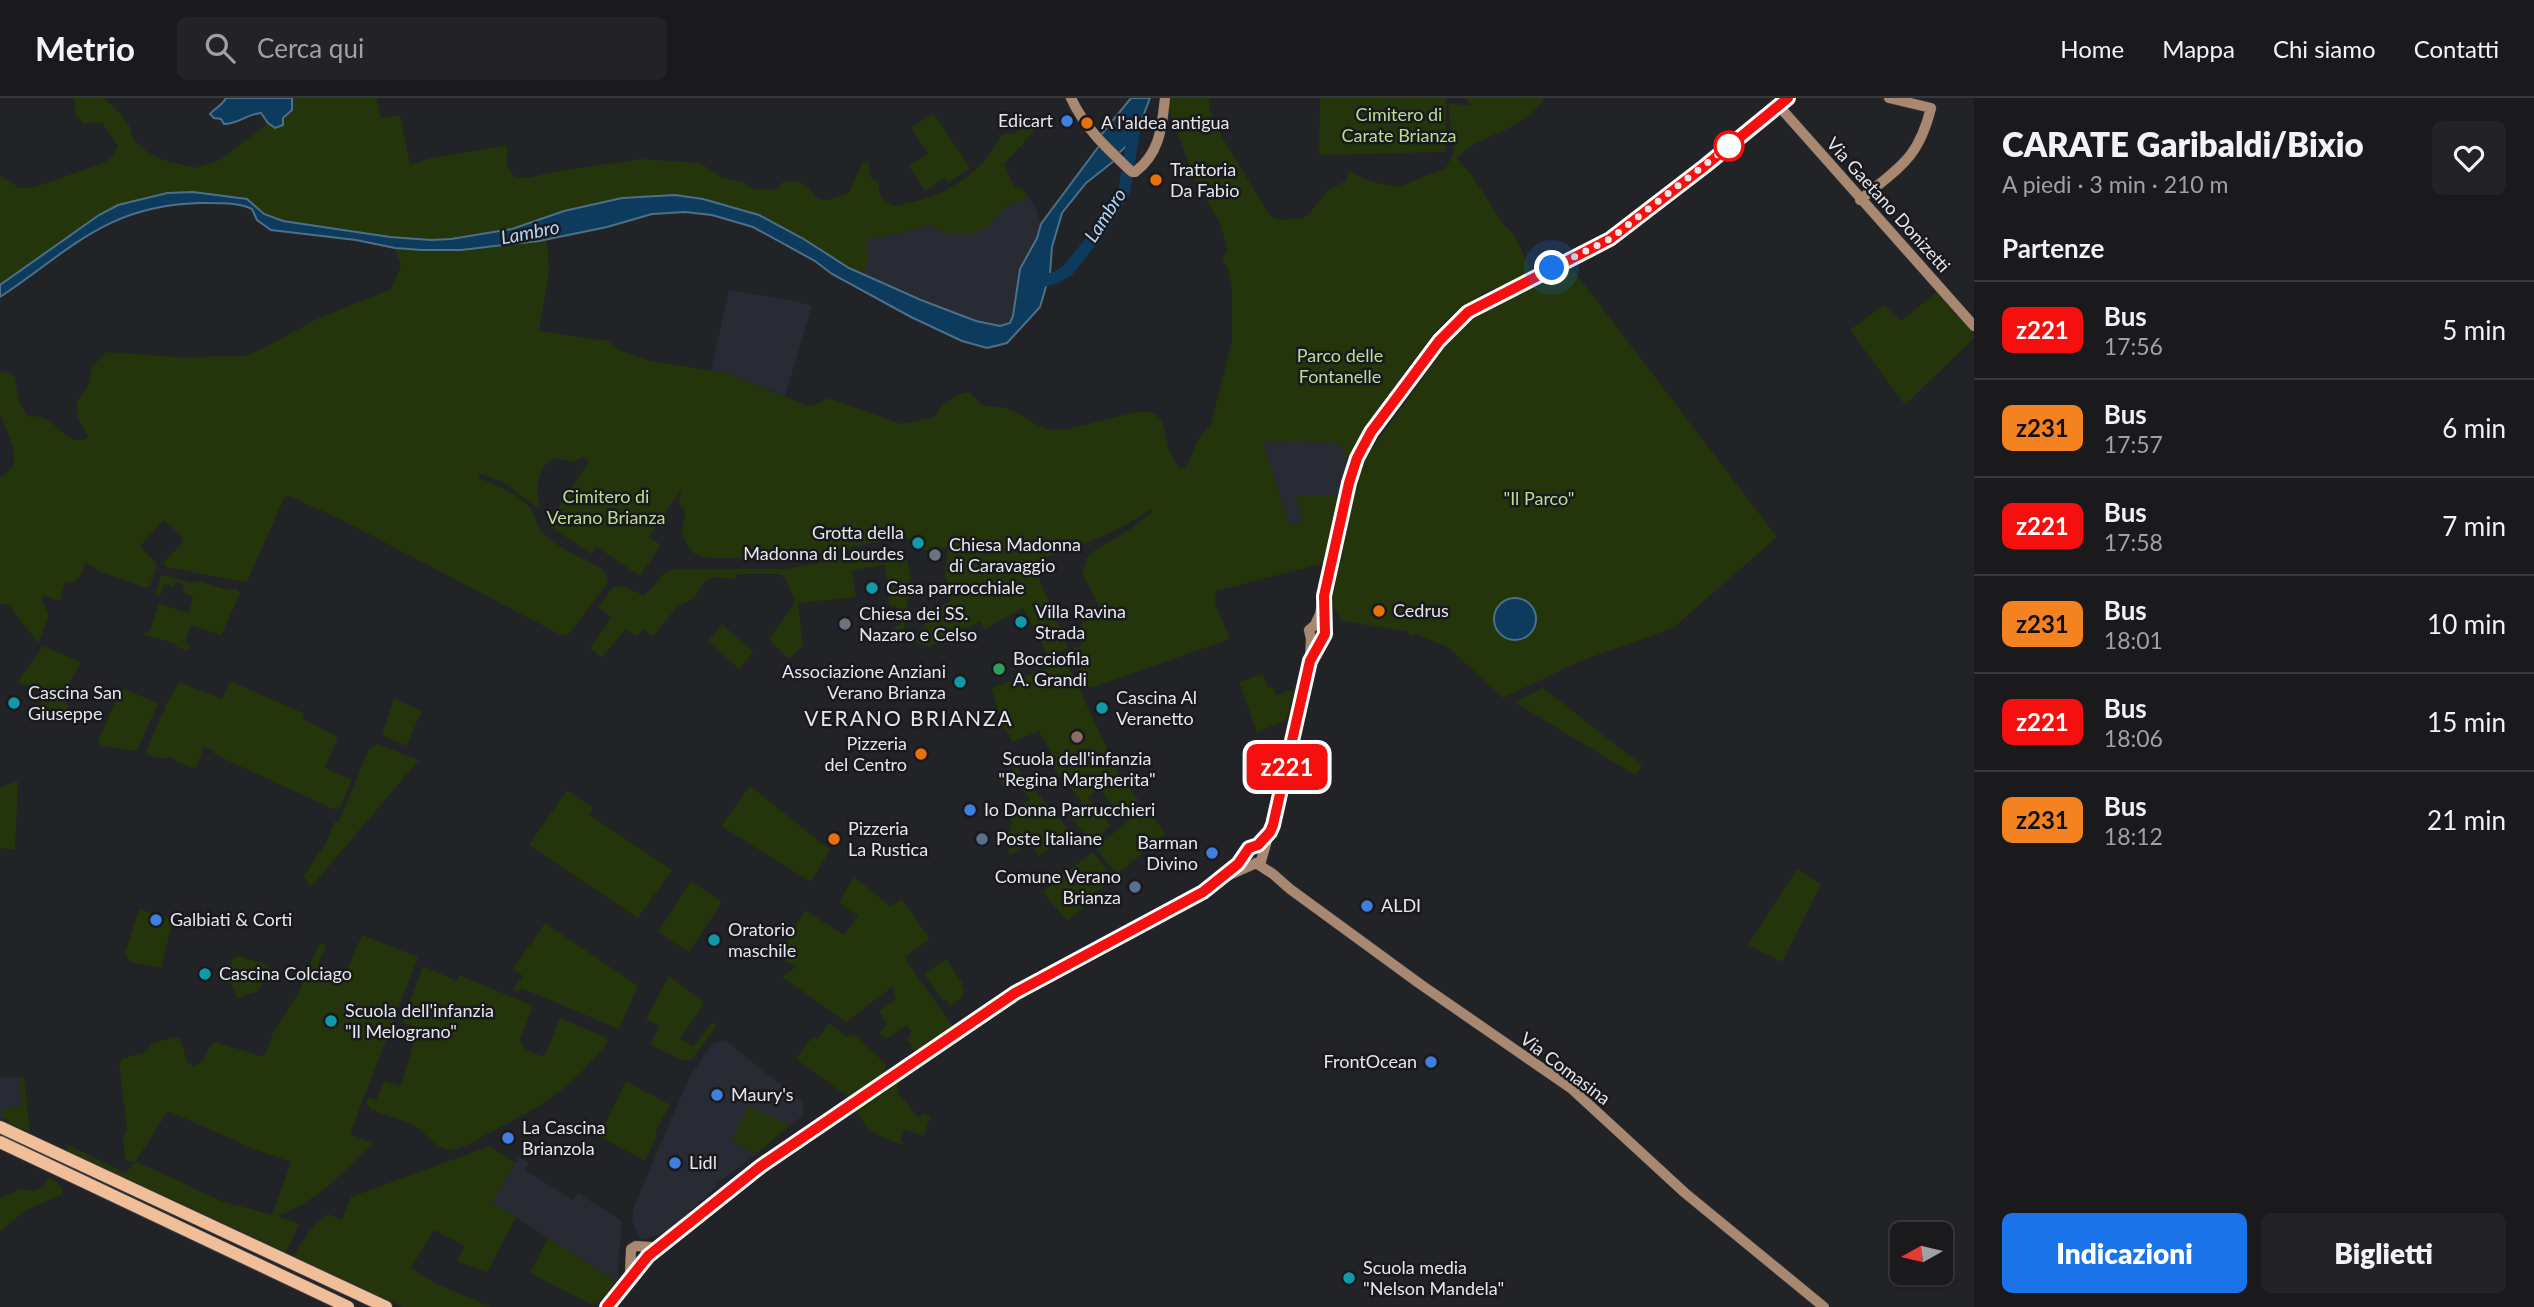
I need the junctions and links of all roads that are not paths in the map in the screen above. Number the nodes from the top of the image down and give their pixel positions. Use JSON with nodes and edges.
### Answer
{"nodes":[{"id":1,"x":1071,"y":98,"type":"edge"},
{"id":2,"x":1165,"y":98,"type":"edge"},
{"id":3,"x":1788,"y":98,"type":"edge"},
{"id":4,"x":1889,"y":98,"type":"edge"},
{"id":5,"x":1778,"y":105,"type":"junction"},
{"id":6,"x":1860,"y":200,"type":"junction"},
{"id":7,"x":1974,"y":326,"type":"edge"},
{"id":8,"x":1259,"y":856,"type":"junction"},
{"id":9,"x":1218,"y":880,"type":"junction"},
{"id":10,"x":0,"y":1127,"type":"edge"},
{"id":11,"x":0,"y":1142,"type":"edge"},
{"id":12,"x":608,"y":1306,"type":"edge"},
{"id":13,"x":348,"y":1307,"type":"edge"},
{"id":14,"x":386,"y":1307,"type":"edge"},
{"id":15,"x":1824,"y":1307,"type":"edge"}],
"edges":[{"from":1,"to":2,"type":"main road"},
{"from":3,"to":5,"type":"main road"},
{"from":4,"to":6,"type":"main road"},
{"from":5,"to":6,"type":"main road","name":"Via Gaetano Donizetti"},
{"from":5,"to":8,"type":"main road"},
{"from":6,"to":7,"type":"main road","name":"Via Gaetano Donizetti"},
{"from":8,"to":9,"type":"main road"},
{"from":8,"to":9,"type":"main road"},
{"from":8,"to":15,"type":"main road","name":"Via Comasina"},
{"from":9,"to":12,"type":"main road"},
{"from":10,"to":14,"type":"highway"},
{"from":11,"to":13,"type":"highway"}]}
